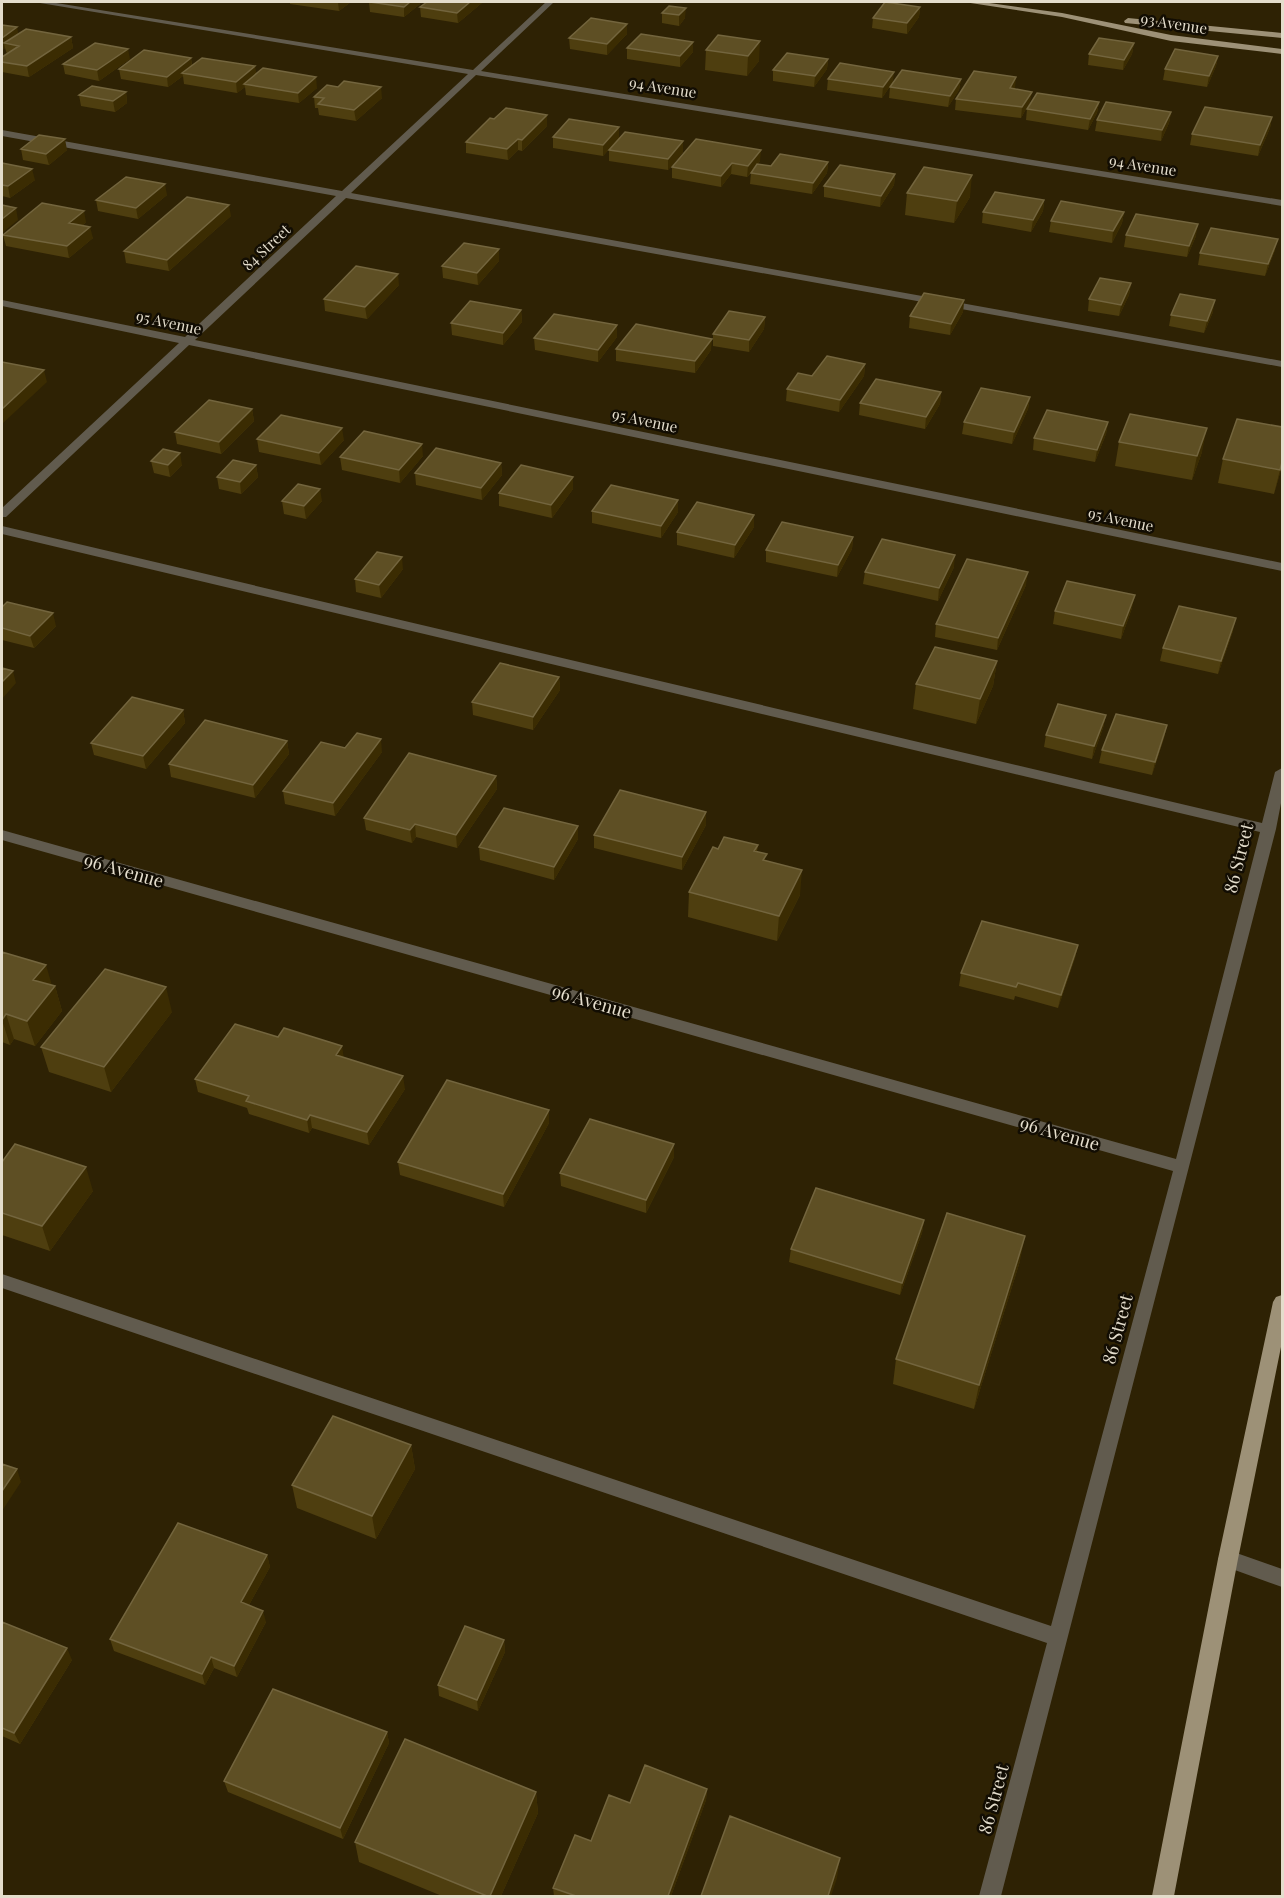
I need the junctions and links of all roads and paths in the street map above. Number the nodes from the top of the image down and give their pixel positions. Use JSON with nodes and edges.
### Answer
{"nodes":[{"id":1,"x":38,"y":2,"type":"edge"},
{"id":2,"x":550,"y":2,"type":"edge"},
{"id":3,"x":968,"y":2,"type":"edge"},
{"id":4,"x":1062,"y":15,"type":"junction"},
{"id":5,"x":1282,"y":36,"type":"edge"},
{"id":6,"x":1282,"y":52,"type":"edge"},
{"id":7,"x":475,"y":72,"type":"junction"},
{"id":8,"x":2,"y":134,"type":"edge"},
{"id":9,"x":343,"y":196,"type":"junction"},
{"id":10,"x":1282,"y":203,"type":"edge"},
{"id":11,"x":2,"y":303,"type":"edge"},
{"id":12,"x":187,"y":341,"type":"junction"},
{"id":13,"x":1282,"y":364,"type":"edge"},
{"id":14,"x":2,"y":514,"type":"edge"},
{"id":15,"x":2,"y":530,"type":"edge"},
{"id":16,"x":1282,"y":567,"type":"edge"},
{"id":17,"x":1282,"y":772,"type":"edge"},
{"id":18,"x":1269,"y":829,"type":"junction"},
{"id":19,"x":2,"y":835,"type":"edge"},
{"id":20,"x":1182,"y":1167,"type":"junction"},
{"id":21,"x":2,"y":1281,"type":"edge"},
{"id":22,"x":1282,"y":1302,"type":"edge"},
{"id":23,"x":1228,"y":1559,"type":"junction"},
{"id":24,"x":1282,"y":1578,"type":"edge"},
{"id":25,"x":1059,"y":1638,"type":"junction"},
{"id":26,"x":990,"y":1896,"type":"edge"},
{"id":27,"x":1163,"y":1896,"type":"edge"}],
"edges":[{"from":1,"to":7,"type":"street","name":"94 Avenue"},
{"from":2,"to":7,"type":"street","name":"84 Street"},
{"from":3,"to":4,"type":"main road","name":"93 Avenue"},
{"from":4,"to":5,"type":"main road","name":"93 Avenue"},
{"from":4,"to":6,"type":"main road","name":"93 Avenue"},
{"from":7,"to":9,"type":"street","name":"84 Street"},
{"from":7,"to":10,"type":"street","name":"94 Avenue"},
{"from":8,"to":9,"type":"street"},
{"from":9,"to":12,"type":"street","name":"84 Street"},
{"from":9,"to":13,"type":"street"},
{"from":11,"to":12,"type":"street","name":"95 Avenue"},
{"from":12,"to":14,"type":"street","name":"84 Street"},
{"from":12,"to":16,"type":"street","name":"95 Avenue"},
{"from":15,"to":18,"type":"street"},
{"from":17,"to":18,"type":"street","name":"86 Street"},
{"from":18,"to":20,"type":"street","name":"86 Street"},
{"from":19,"to":20,"type":"street","name":"96 Avenue"},
{"from":20,"to":25,"type":"street","name":"86 Street"},
{"from":21,"to":25,"type":"street"},
{"from":22,"to":23,"type":"main road"},
{"from":23,"to":24,"type":"street"},
{"from":23,"to":27,"type":"main road"},
{"from":25,"to":26,"type":"street","name":"86 Street"}]}
